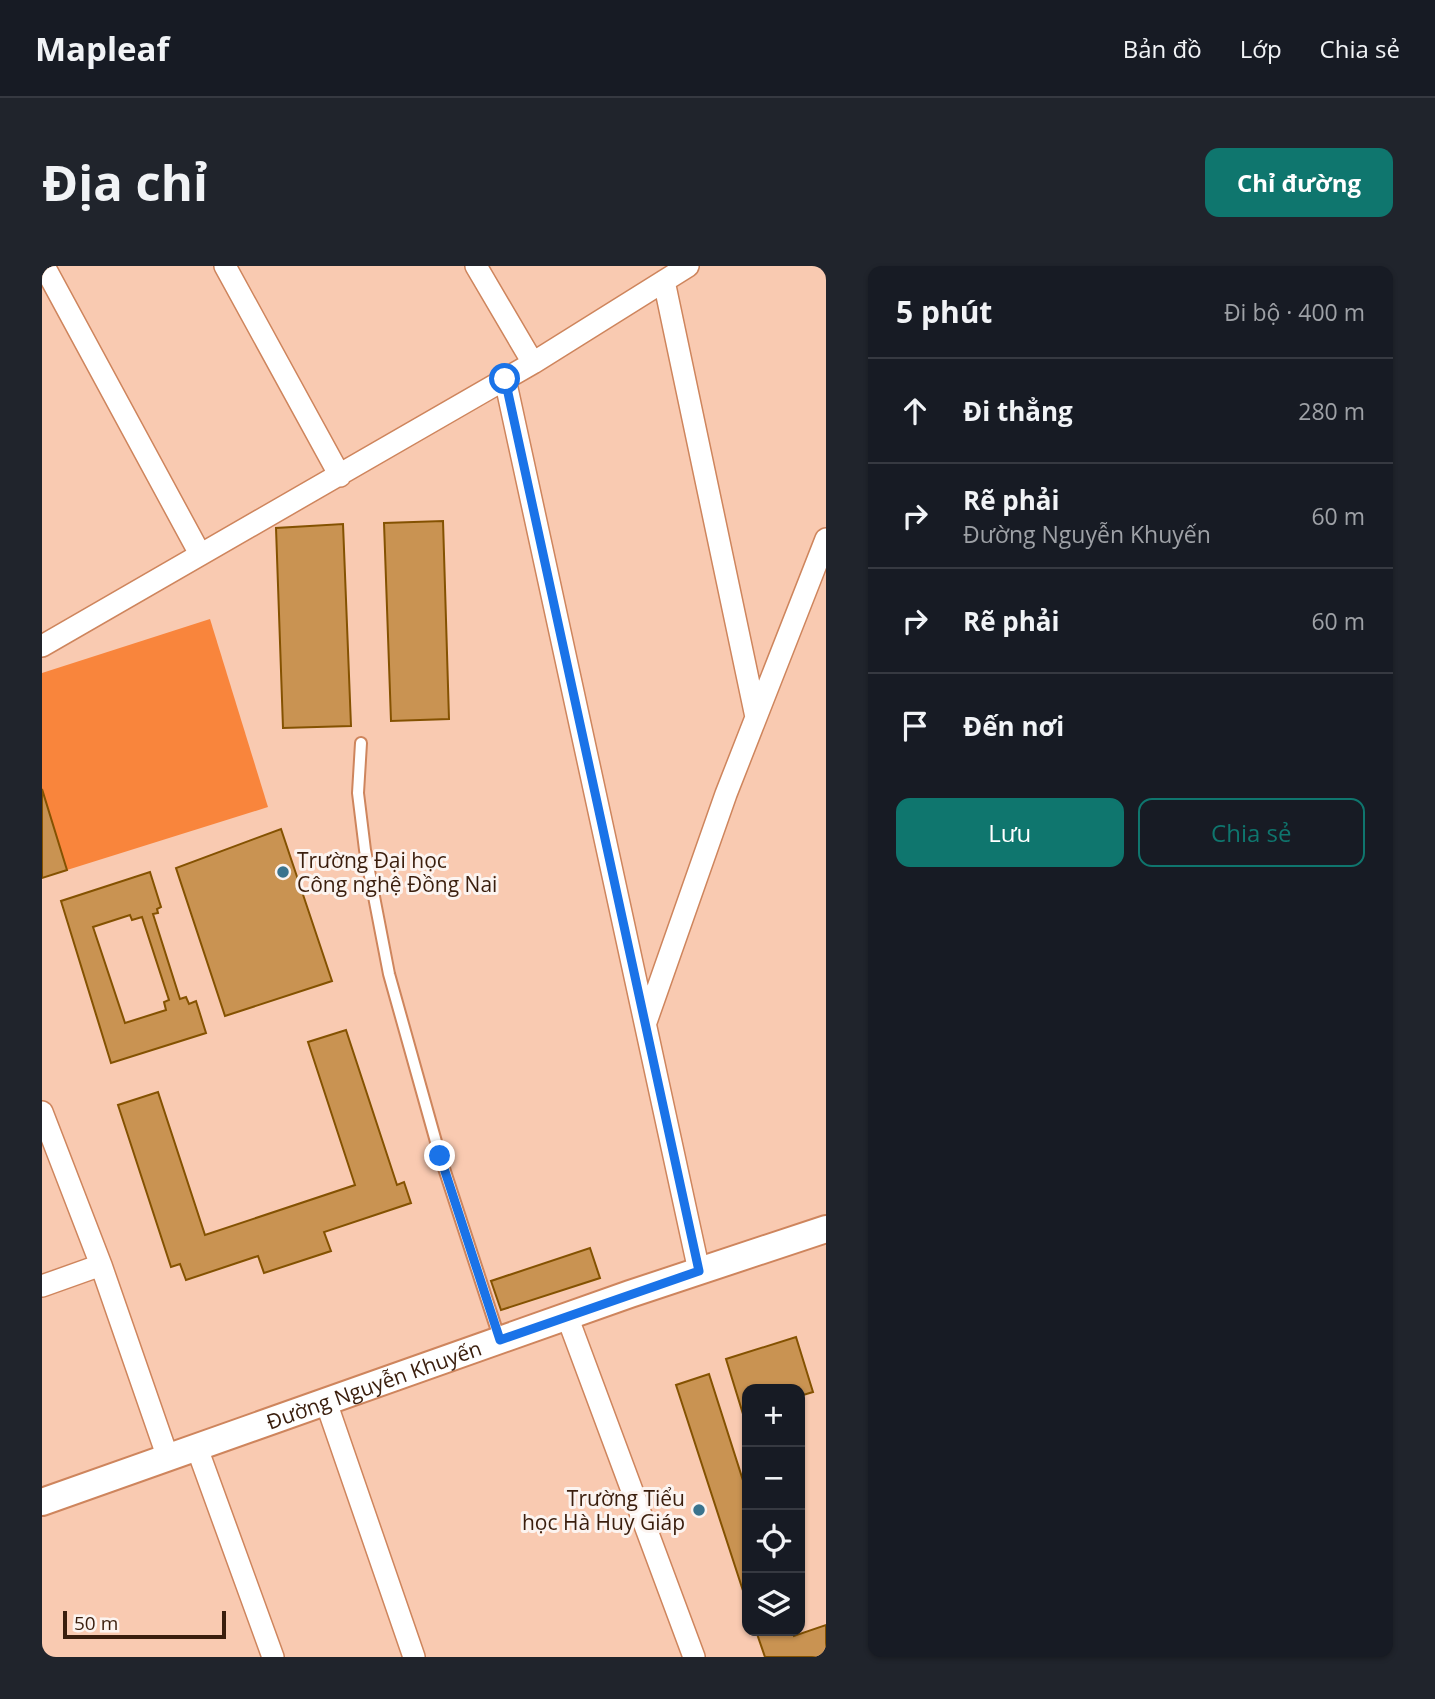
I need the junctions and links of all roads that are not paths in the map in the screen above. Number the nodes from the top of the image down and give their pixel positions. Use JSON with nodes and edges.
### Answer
{"nodes":[{"id":1,"x":44,"y":266,"type":"edge"},
{"id":2,"x":225,"y":266,"type":"edge"},
{"id":3,"x":475,"y":266,"type":"edge"},
{"id":4,"x":685,"y":267,"type":"edge"},
{"id":5,"x":664,"y":281,"type":"junction"},
{"id":6,"x":533,"y":363,"type":"junction"},
{"id":7,"x":505,"y":379,"type":"junction"},
{"id":8,"x":340,"y":476,"type":"junction"},
{"id":9,"x":826,"y":539,"type":"edge"},
{"id":10,"x":200,"y":554,"type":"junction"},
{"id":11,"x":42,"y":645,"type":"edge"},
{"id":12,"x":756,"y":717,"type":"junction"},
{"id":13,"x":361,"y":743,"type":"dead end"},
{"id":14,"x":646,"y":1024,"type":"junction"},
{"id":15,"x":42,"y":1112,"type":"edge"},
{"id":16,"x":826,"y":1229,"type":"edge"},
{"id":17,"x":100,"y":1265,"type":"junction"},
{"id":18,"x":699,"y":1271,"type":"junction"},
{"id":19,"x":42,"y":1286,"type":"edge"},
{"id":20,"x":567,"y":1316,"type":"junction"},
{"id":21,"x":500,"y":1340,"type":"junction"},
{"id":22,"x":326,"y":1402,"type":"junction"},
{"id":23,"x":197,"y":1448,"type":"junction"},
{"id":24,"x":168,"y":1458,"type":"junction"},
{"id":25,"x":42,"y":1502,"type":"edge"},
{"id":26,"x":273,"y":1657,"type":"edge"},
{"id":27,"x":414,"y":1657,"type":"edge"},
{"id":28,"x":694,"y":1657,"type":"edge"}],
"edges":[{"from":1,"to":10,"type":"street"},
{"from":2,"to":8,"type":"street"},
{"from":3,"to":6,"type":"street"},
{"from":4,"to":5,"type":"street"},
{"from":5,"to":6,"type":"street"},
{"from":5,"to":12,"type":"street"},
{"from":6,"to":7,"type":"street"},
{"from":7,"to":8,"type":"street"},
{"from":7,"to":14,"type":"street"},
{"from":8,"to":10,"type":"street"},
{"from":9,"to":12,"type":"street"},
{"from":10,"to":11,"type":"street"},
{"from":12,"to":14,"type":"street"},
{"from":13,"to":21,"type":"lane"},
{"from":14,"to":18,"type":"street"},
{"from":15,"to":17,"type":"street"},
{"from":16,"to":18,"type":"street","name":"Đường Nguyễn Khuyến"},
{"from":17,"to":19,"type":"street"},
{"from":17,"to":24,"type":"street"},
{"from":18,"to":20,"type":"street","name":"Đường Nguyễn Khuyến"},
{"from":20,"to":21,"type":"street","name":"Đường Nguyễn Khuyến"},
{"from":20,"to":28,"type":"street"},
{"from":21,"to":22,"type":"street","name":"Đường Nguyễn Khuyến"},
{"from":22,"to":23,"type":"street","name":"Đường Nguyễn Khuyến"},
{"from":22,"to":27,"type":"street"},
{"from":23,"to":24,"type":"street","name":"Đường Nguyễn Khuyến"},
{"from":23,"to":26,"type":"street"},
{"from":24,"to":25,"type":"street","name":"Đường Nguyễn Khuyến"}]}
